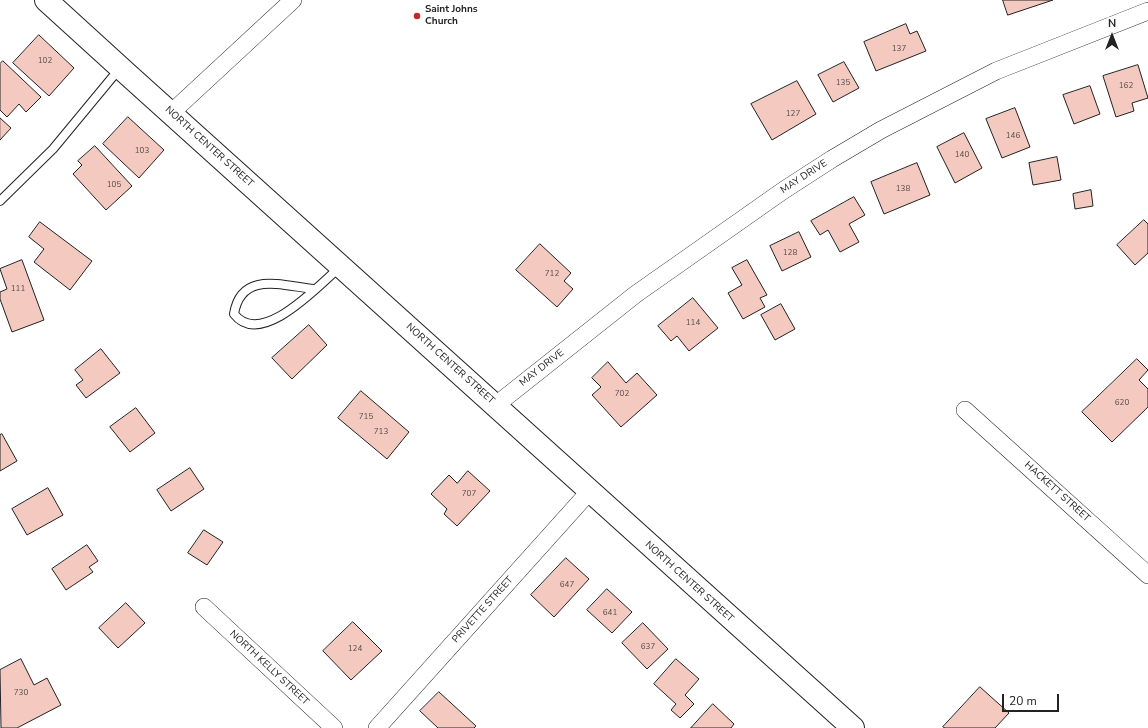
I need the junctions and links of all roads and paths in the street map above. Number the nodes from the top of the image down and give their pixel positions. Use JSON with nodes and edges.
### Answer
{"nodes":[{"id":1,"x":46,"y":0,"type":"edge"},
{"id":2,"x":293,"y":0,"type":"edge"},
{"id":3,"x":1148,"y":11,"type":"edge"},
{"id":4,"x":120,"y":67,"type":"junction"},
{"id":5,"x":171,"y":114,"type":"junction"},
{"id":6,"x":0,"y":201,"type":"edge"},
{"id":7,"x":340,"y":266,"type":"junction"},
{"id":8,"x":314,"y":289,"type":"junction"},
{"id":9,"x":496,"y":405,"type":"junction"},
{"id":10,"x":966,"y":410,"type":"dead end"},
{"id":11,"x":589,"y":492,"type":"junction"},
{"id":12,"x":1148,"y":575,"type":"edge"},
{"id":13,"x":204,"y":607,"type":"dead end"},
{"id":14,"x":334,"y":728,"type":"edge"},
{"id":15,"x":377,"y":728,"type":"edge"},
{"id":16,"x":853,"y":728,"type":"edge"}],
"edges":[{"from":1,"to":4,"type":"main road","name":"NORTH CENTER STREET"},
{"from":2,"to":5,"type":"street"},
{"from":3,"to":9,"type":"street","name":"MAY DRIVE"},
{"from":4,"to":5,"type":"main road","name":"NORTH CENTER STREET"},
{"from":4,"to":6,"type":"lane"},
{"from":5,"to":7,"type":"main road","name":"NORTH CENTER STREET"},
{"from":7,"to":8,"type":"lane"},
{"from":7,"to":9,"type":"main road","name":"NORTH CENTER STREET"},
{"from":8,"to":8,"type":"lane"},
{"from":9,"to":11,"type":"main road","name":"NORTH CENTER STREET"},
{"from":10,"to":12,"type":"street","name":"HACKETT STREET"},
{"from":11,"to":15,"type":"street","name":"PRIVETTE STREET"},
{"from":11,"to":16,"type":"main road","name":"NORTH CENTER STREET"},
{"from":13,"to":14,"type":"street","name":"NORTH KELLY STREET"}]}
